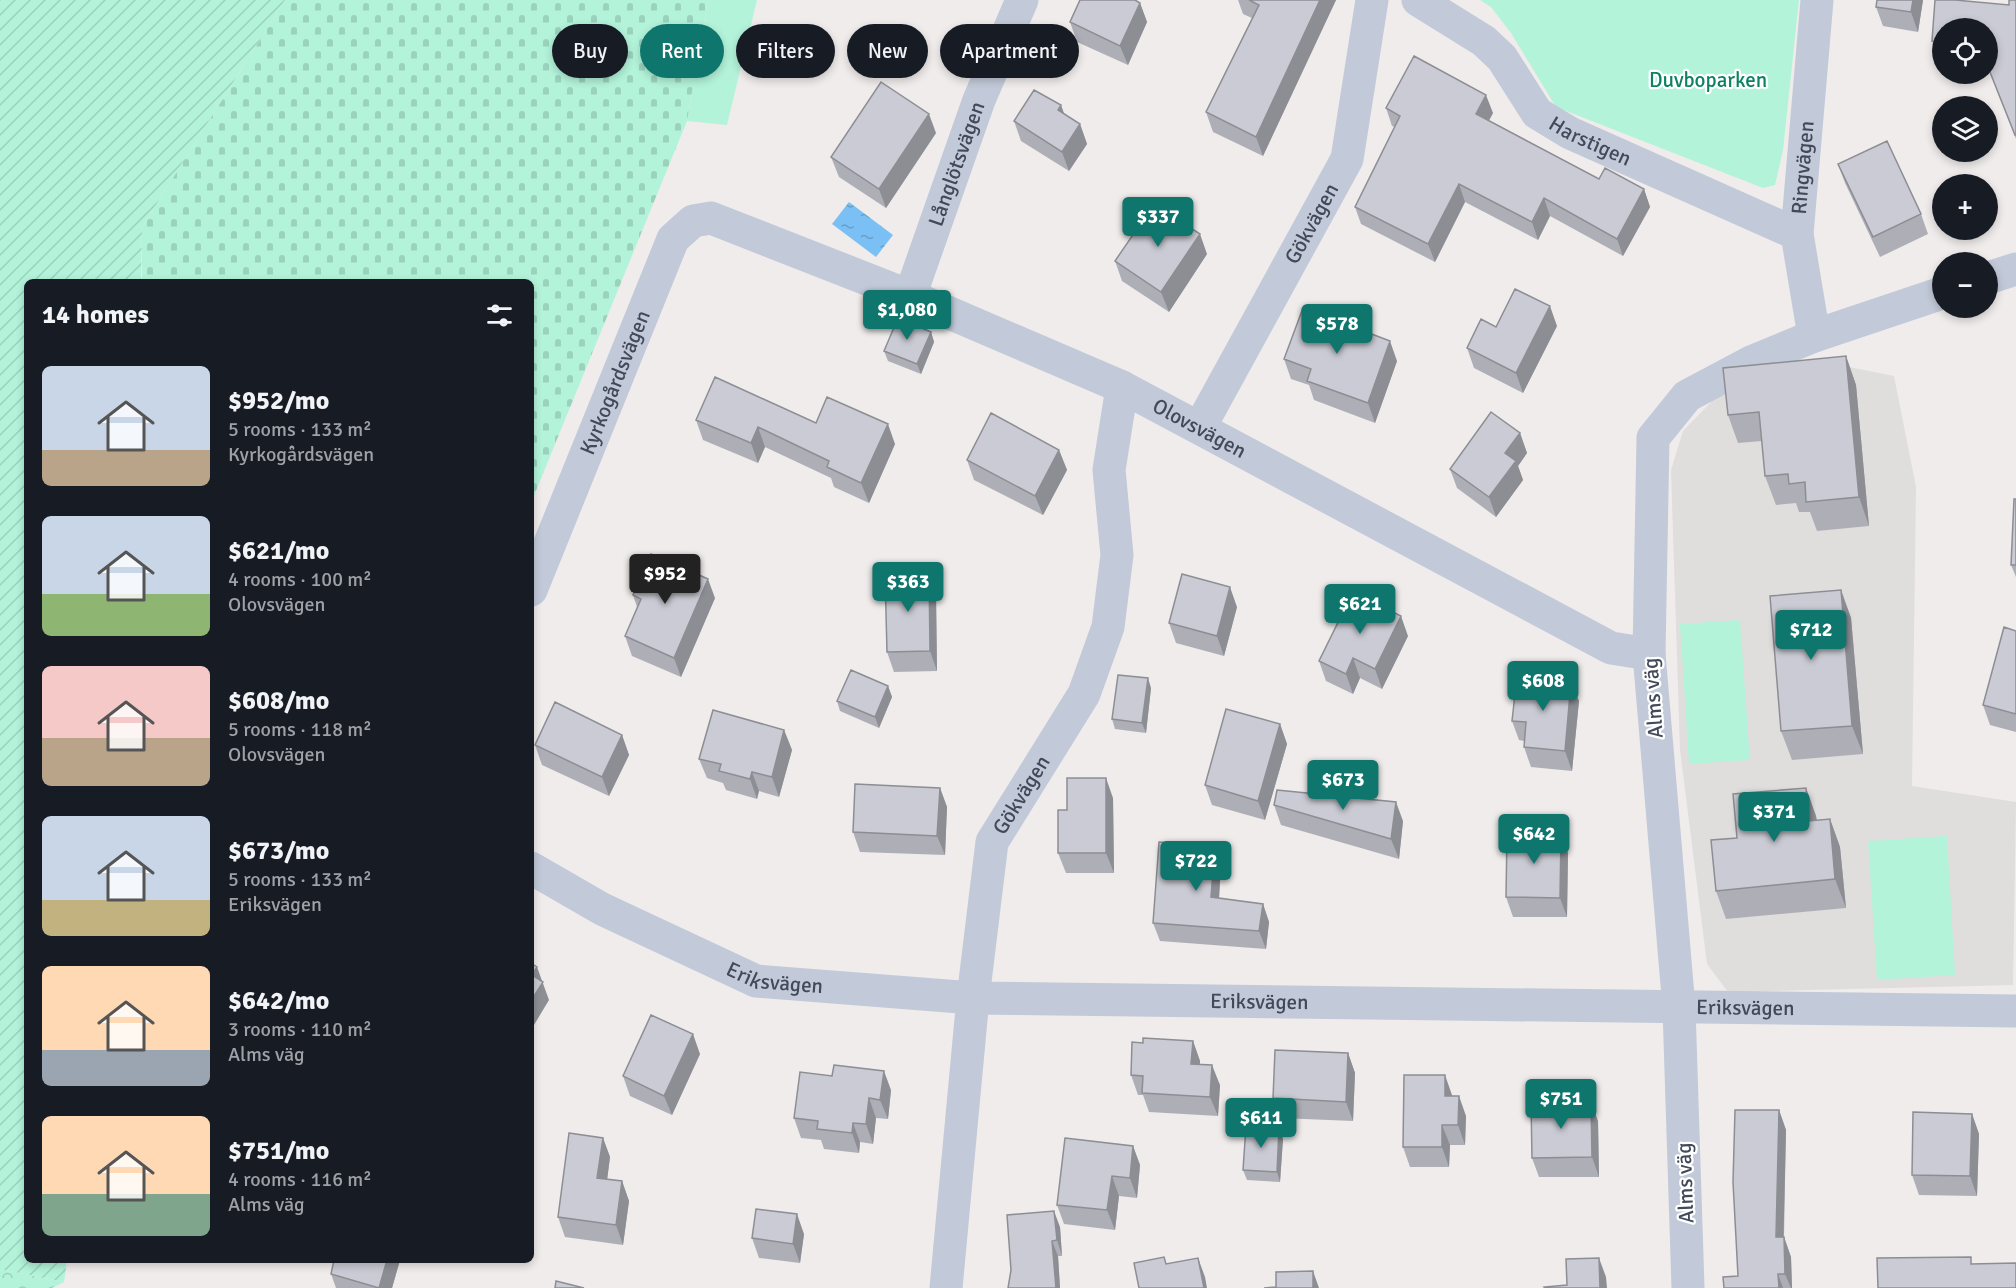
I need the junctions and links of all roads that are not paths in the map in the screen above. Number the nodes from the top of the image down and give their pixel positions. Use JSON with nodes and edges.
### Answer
{"nodes":[{"id":1,"x":1022,"y":0,"type":"edge"},
{"id":2,"x":1372,"y":0,"type":"edge"},
{"id":3,"x":1418,"y":0,"type":"edge"},
{"id":4,"x":1817,"y":0,"type":"edge"},
{"id":5,"x":734,"y":228,"type":"joint"},
{"id":6,"x":1797,"y":234,"type":"junction"},
{"id":7,"x":2016,"y":269,"type":"edge"},
{"id":8,"x":1998,"y":275,"type":"edge"},
{"id":9,"x":910,"y":296,"type":"junction"},
{"id":10,"x":1932,"y":296,"type":"edge"},
{"id":11,"x":1814,"y":336,"type":"junction"},
{"id":12,"x":1122,"y":387,"type":"junction"},
{"id":13,"x":1200,"y":427,"type":"junction"},
{"id":14,"x":534,"y":583,"type":"edge"},
{"id":15,"x":1649,"y":654,"type":"junction"},
{"id":16,"x":534,"y":870,"type":"edge"},
{"id":17,"x":973,"y":998,"type":"junction"},
{"id":18,"x":1679,"y":1008,"type":"junction"},
{"id":19,"x":2016,"y":1011,"type":"edge"},
{"id":20,"x":946,"y":1288,"type":"edge"},
{"id":21,"x":1688,"y":1288,"type":"edge"}],
"edges":[{"from":1,"to":9,"type":"street","name":"Långlötsvägen"},
{"from":2,"to":13,"type":"street","name":"Gökvägen"},
{"from":3,"to":6,"type":"street","name":"Harstigen"},
{"from":4,"to":6,"type":"street","name":"Ringvägen"},
{"from":5,"to":9,"type":"street","name":"Olovsvägen"},
{"from":5,"to":14,"type":"street","name":"Kyrkogårdsvägen"},
{"from":6,"to":11,"type":"street","name":"Ringvägen"},
{"from":7,"to":8,"type":"street"},
{"from":9,"to":12,"type":"street","name":"Olovsvägen"},
{"from":10,"to":11,"type":"street","name":"Alms väg"},
{"from":11,"to":15,"type":"street","name":"Alms väg"},
{"from":12,"to":13,"type":"street","name":"Olovsvägen"},
{"from":12,"to":17,"type":"street","name":"Gökvägen"},
{"from":13,"to":15,"type":"street","name":"Olovsvägen"},
{"from":15,"to":18,"type":"street","name":"Alms väg"},
{"from":16,"to":17,"type":"street","name":"Eriksvägen"},
{"from":17,"to":18,"type":"street","name":"Eriksvägen"},
{"from":17,"to":20,"type":"street","name":"Gökvägen"},
{"from":18,"to":19,"type":"street","name":"Eriksvägen"},
{"from":18,"to":21,"type":"street","name":"Alms väg"}]}
